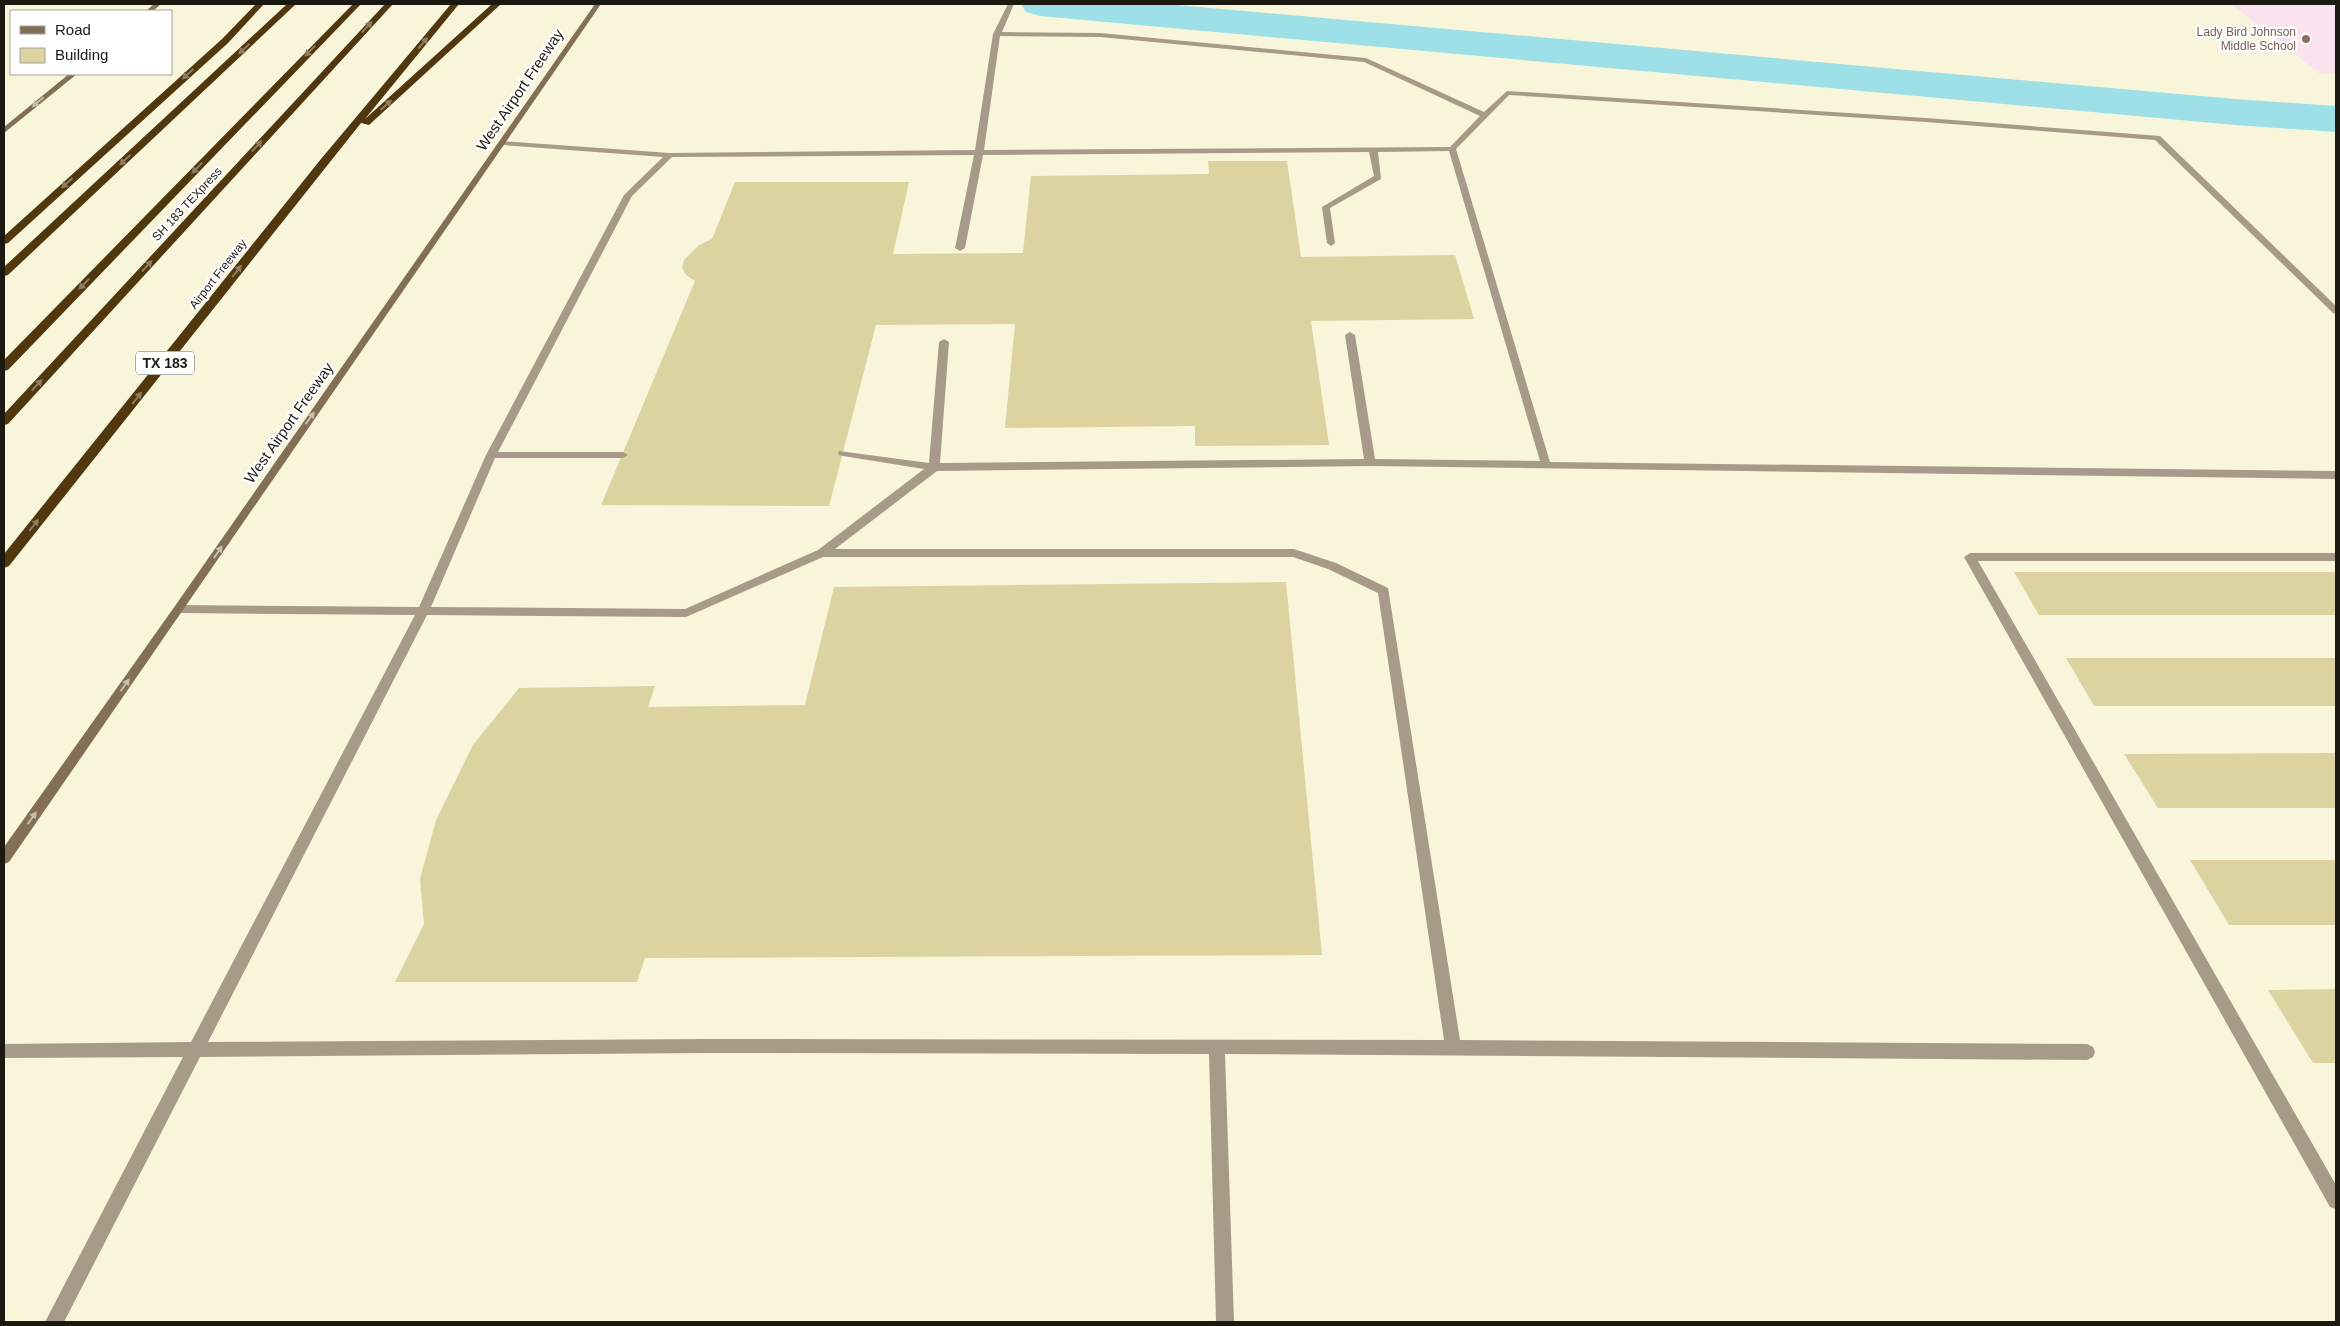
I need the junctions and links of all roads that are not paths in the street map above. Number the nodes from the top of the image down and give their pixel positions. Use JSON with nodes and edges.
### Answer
{"nodes":[{"id":1,"x":260,"y":4,"type":"edge"},
{"id":2,"x":292,"y":4,"type":"edge"},
{"id":3,"x":357,"y":4,"type":"edge"},
{"id":4,"x":389,"y":4,"type":"edge"},
{"id":5,"x":455,"y":4,"type":"edge"},
{"id":6,"x":497,"y":4,"type":"edge"},
{"id":7,"x":598,"y":4,"type":"edge"},
{"id":8,"x":1011,"y":4,"type":"edge"},
{"id":9,"x":997,"y":34,"type":"junction"},
{"id":10,"x":72,"y":75,"type":"edge"},
{"id":11,"x":1485,"y":116,"type":"junction"},
{"id":12,"x":4,"y":131,"type":"edge"},
{"id":13,"x":503,"y":143,"type":"junction"},
{"id":14,"x":1452,"y":149,"type":"junction"},
{"id":15,"x":1373,"y":150,"type":"junction"},
{"id":16,"x":979,"y":153,"type":"junction"},
{"id":17,"x":670,"y":155,"type":"junction"},
{"id":18,"x":324,"y":161,"type":"junction"},
{"id":19,"x":4,"y":241,"type":"edge"},
{"id":20,"x":1331,"y":243,"type":"dead end"},
{"id":21,"x":960,"y":248,"type":"dead end"},
{"id":22,"x":4,"y":273,"type":"edge"},
{"id":23,"x":2336,"y":311,"type":"edge"},
{"id":24,"x":1350,"y":336,"type":"dead end"},
{"id":25,"x":944,"y":342,"type":"dead end"},
{"id":26,"x":4,"y":367,"type":"edge"},
{"id":27,"x":4,"y":421,"type":"edge"},
{"id":28,"x":843,"y":453,"type":"dead end"},
{"id":29,"x":623,"y":455,"type":"dead end"},
{"id":30,"x":491,"y":456,"type":"junction"},
{"id":31,"x":1370,"y":462,"type":"junction"},
{"id":32,"x":1546,"y":465,"type":"junction"},
{"id":33,"x":934,"y":467,"type":"junction"},
{"id":34,"x":2336,"y":475,"type":"edge"},
{"id":35,"x":822,"y":553,"type":"junction"},
{"id":36,"x":2336,"y":557,"type":"edge"},
{"id":37,"x":4,"y":563,"type":"edge"},
{"id":38,"x":179,"y":609,"type":"junction"},
{"id":39,"x":423,"y":612,"type":"junction"},
{"id":40,"x":4,"y":858,"type":"edge"},
{"id":41,"x":1217,"y":1047,"type":"junction"},
{"id":42,"x":1453,"y":1047,"type":"junction"},
{"id":43,"x":195,"y":1048,"type":"junction"},
{"id":44,"x":4,"y":1051,"type":"edge"},
{"id":45,"x":2086,"y":1052,"type":"dead end"},
{"id":46,"x":2336,"y":1201,"type":"edge"},
{"id":47,"x":54,"y":1322,"type":"edge"},
{"id":48,"x":1225,"y":1322,"type":"edge"}],
"edges":[{"from":1,"to":19,"type":"highway","one_way":true},
{"from":2,"to":22,"type":"highway","one_way":true},
{"from":3,"to":26,"type":"highway","name":"SH 183 TEXpress","one_way":true},
{"from":27,"to":4,"type":"highway","name":"SH 183 TEXpress","one_way":true},
{"from":18,"to":5,"type":"highway","name":"Airport Freeway","number":"TX 183","one_way":true},
{"from":18,"to":6,"type":"highway","one_way":true},
{"from":7,"to":13,"type":"main road","name":"West Airport Freeway"},
{"from":8,"to":9,"type":"lane"},
{"from":9,"to":11,"type":"lane"},
{"from":9,"to":16,"type":"lane"},
{"from":10,"to":12,"type":"main road","one_way":true},
{"from":11,"to":14,"type":"lane"},
{"from":11,"to":23,"type":"lane"},
{"from":13,"to":17,"type":"lane"},
{"from":38,"to":13,"type":"main road","name":"West Airport Freeway","one_way":true},
{"from":14,"to":15,"type":"lane"},
{"from":14,"to":32,"type":"lane"},
{"from":15,"to":16,"type":"lane"},
{"from":15,"to":20,"type":"lane"},
{"from":16,"to":17,"type":"lane"},
{"from":16,"to":21,"type":"lane"},
{"from":17,"to":30,"type":"lane"},
{"from":37,"to":18,"type":"highway","name":"Airport Freeway","number":"TX 183","one_way":true},
{"from":24,"to":31,"type":"lane"},
{"from":25,"to":33,"type":"lane"},
{"from":28,"to":33,"type":"lane"},
{"from":29,"to":30,"type":"lane"},
{"from":30,"to":39,"type":"lane"},
{"from":31,"to":32,"type":"lane"},
{"from":31,"to":33,"type":"lane"},
{"from":32,"to":34,"type":"lane"},
{"from":33,"to":35,"type":"lane"},
{"from":35,"to":39,"type":"lane"},
{"from":35,"to":42,"type":"lane"},
{"from":36,"to":46,"type":"lane"},
{"from":38,"to":39,"type":"lane"},
{"from":40,"to":38,"type":"main road","name":"West Airport Freeway","one_way":true},
{"from":39,"to":43,"type":"lane"},
{"from":41,"to":42,"type":"lane"},
{"from":41,"to":43,"type":"lane"},
{"from":41,"to":48,"type":"lane"},
{"from":42,"to":45,"type":"lane"},
{"from":43,"to":44,"type":"lane"},
{"from":43,"to":47,"type":"lane"}]}
